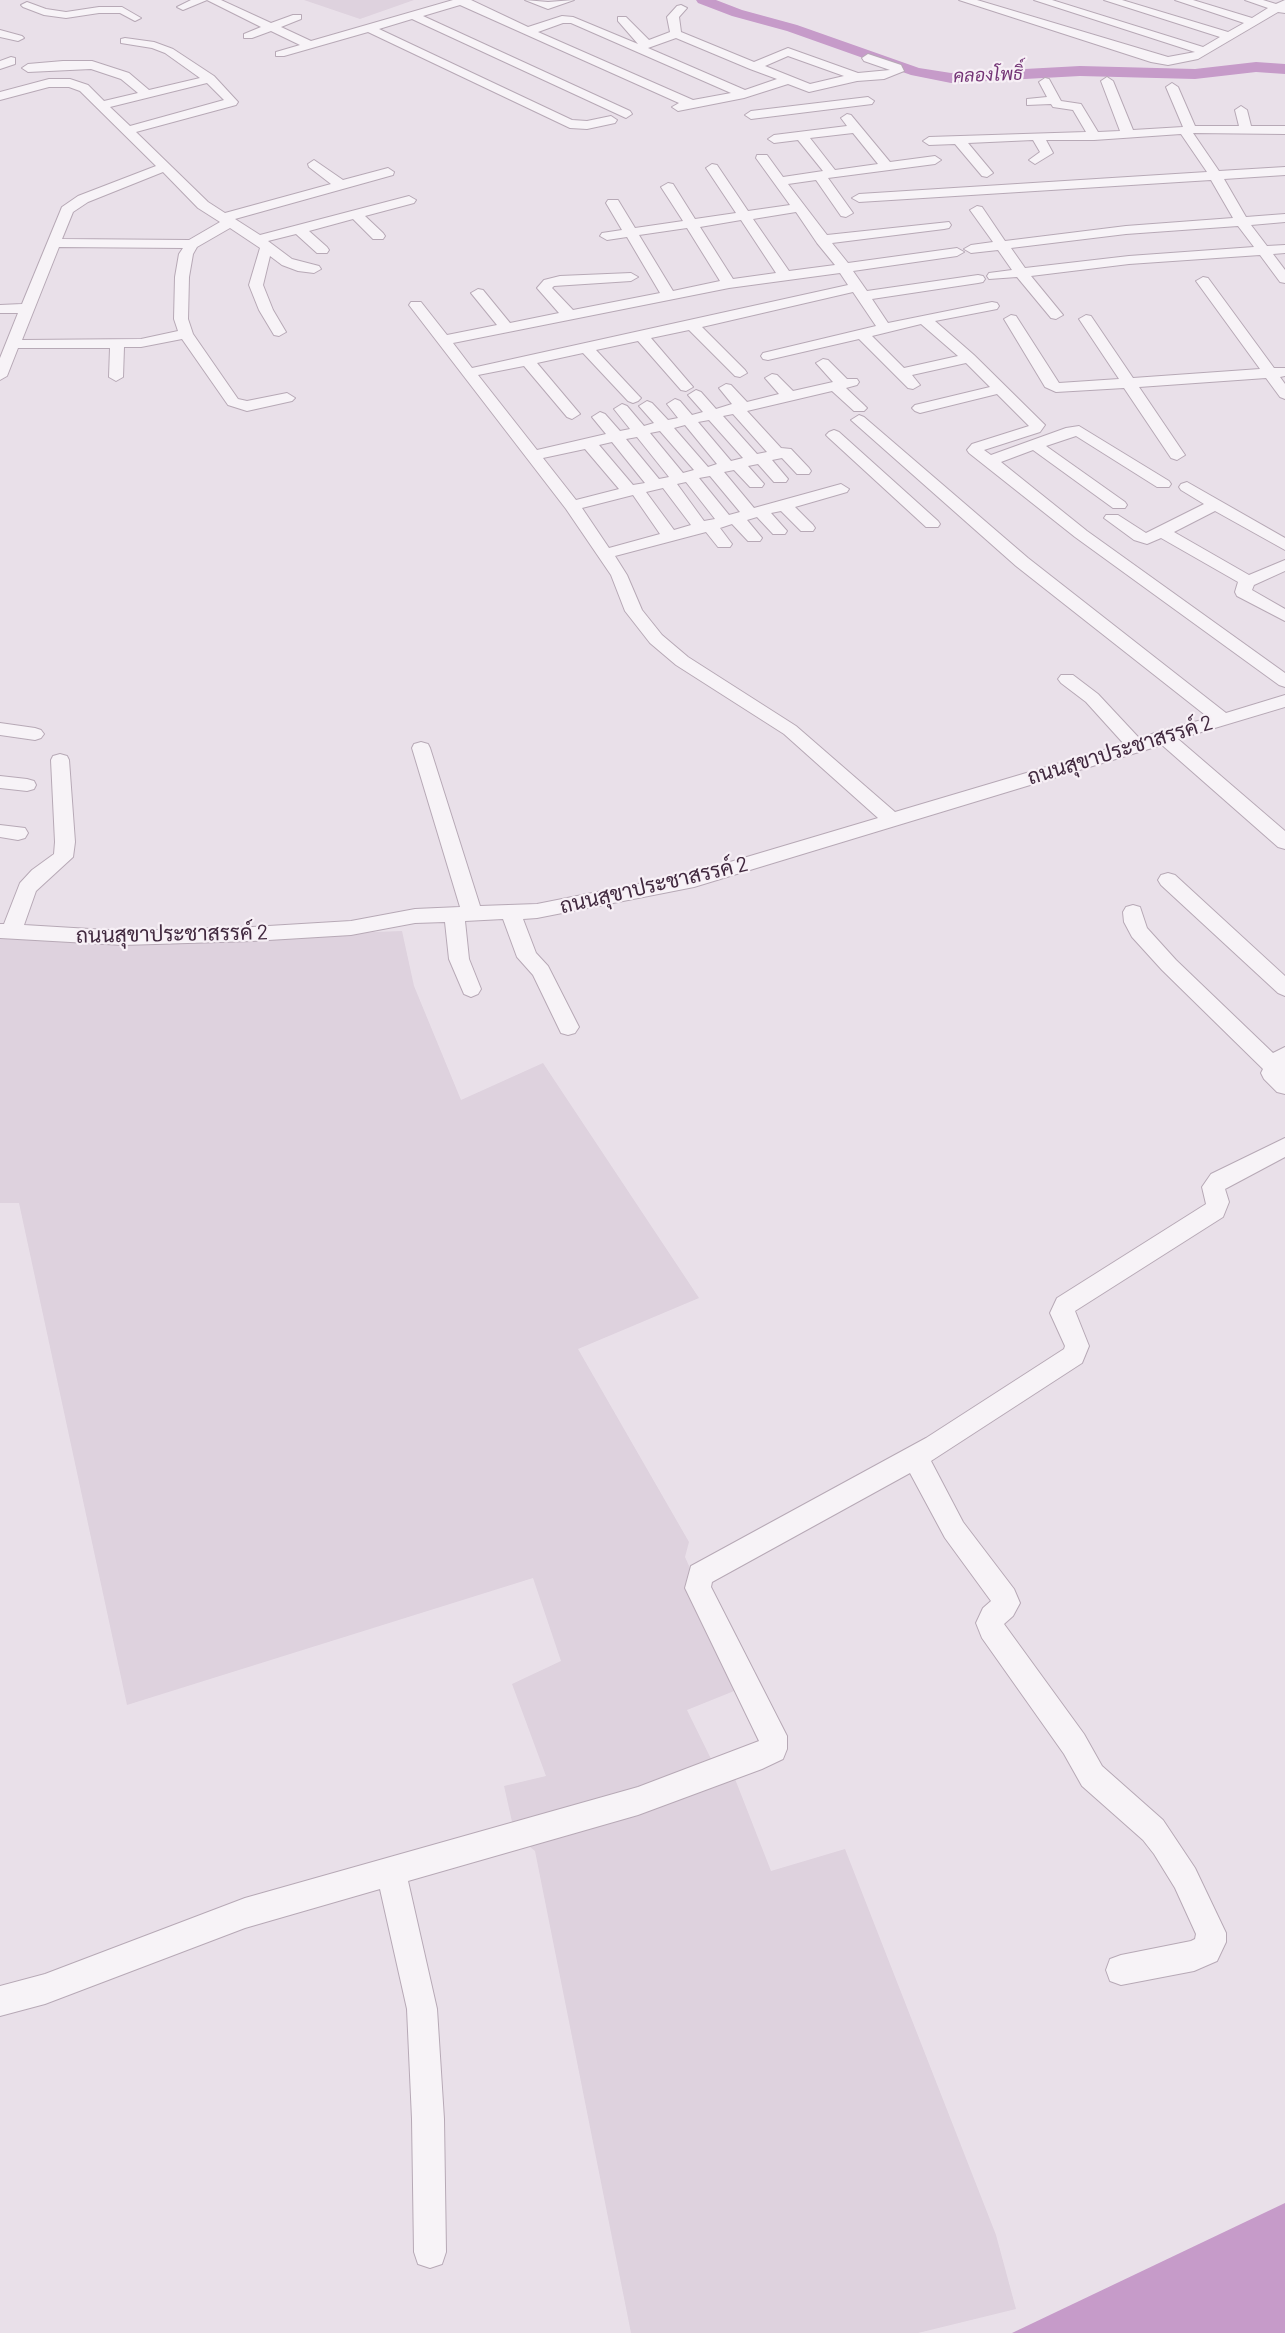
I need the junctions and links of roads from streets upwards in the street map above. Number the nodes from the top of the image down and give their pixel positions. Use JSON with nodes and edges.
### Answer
{"nodes":[{"id":1,"x":51,"y":0,"type":"edge"},
{"id":2,"x":201,"y":0,"type":"edge"},
{"id":3,"x":212,"y":0,"type":"edge"},
{"id":4,"x":531,"y":0,"type":"edge"},
{"id":5,"x":568,"y":0,"type":"edge"},
{"id":6,"x":965,"y":0,"type":"edge"},
{"id":7,"x":1040,"y":0,"type":"edge"},
{"id":8,"x":1110,"y":0,"type":"edge"},
{"id":9,"x":1181,"y":0,"type":"edge"},
{"id":10,"x":1251,"y":0,"type":"edge"},
{"id":11,"x":462,"y":1,"type":"edge"},
{"id":12,"x":1058,"y":2,"type":"edge"},
{"id":13,"x":183,"y":7,"type":"dead end"},
{"id":14,"x":1282,"y":7,"type":"edge"},
{"id":15,"x":681,"y":8,"type":"dead end"},
{"id":16,"x":412,"y":15,"type":"junction"},
{"id":17,"x":297,"y":17,"type":"dead end"},
{"id":18,"x":135,"y":18,"type":"dead end"},
{"id":19,"x":1028,"y":18,"type":"junction"},
{"id":20,"x":622,"y":19,"type":"dead end"},
{"id":21,"x":1253,"y":22,"type":"junction"},
{"id":22,"x":273,"y":27,"type":"junction"},
{"id":23,"x":369,"y":28,"type":"junction"},
{"id":24,"x":526,"y":32,"type":"junction"},
{"id":25,"x":0,"y":33,"type":"edge"},
{"id":26,"x":676,"y":34,"type":"junction"},
{"id":27,"x":248,"y":36,"type":"dead end"},
{"id":28,"x":1230,"y":36,"type":"junction"},
{"id":29,"x":18,"y":38,"type":"dead end"},
{"id":30,"x":125,"y":41,"type":"dead end"},
{"id":31,"x":310,"y":45,"type":"junction"},
{"id":32,"x":643,"y":46,"type":"junction"},
{"id":33,"x":1205,"y":51,"type":"junction"},
{"id":34,"x":279,"y":54,"type":"dead end"},
{"id":35,"x":868,"y":58,"type":"dead end"},
{"id":36,"x":1163,"y":60,"type":"junction"},
{"id":37,"x":45,"y":66,"type":"junction"},
{"id":38,"x":754,"y":66,"type":"junction"},
{"id":39,"x":28,"y":68,"type":"dead end"},
{"id":40,"x":1146,"y":71,"type":"dead end"},
{"id":41,"x":856,"y":77,"type":"junction"},
{"id":42,"x":210,"y":79,"type":"junction"},
{"id":43,"x":787,"y":80,"type":"junction"},
{"id":44,"x":1107,"y":81,"type":"dead end"},
{"id":45,"x":1045,"y":82,"type":"dead end"},
{"id":46,"x":49,"y":83,"type":"junction"},
{"id":47,"x":1172,"y":87,"type":"dead end"},
{"id":48,"x":1019,"y":92,"type":"dead end"},
{"id":49,"x":146,"y":94,"type":"junction"},
{"id":50,"x":744,"y":94,"type":"junction"},
{"id":51,"x":0,"y":96,"type":"edge"},
{"id":52,"x":1055,"y":100,"type":"junction"},
{"id":53,"x":868,"y":101,"type":"dead end"},
{"id":54,"x":691,"y":104,"type":"junction"},
{"id":55,"x":103,"y":105,"type":"junction"},
{"id":56,"x":837,"y":105,"type":"junction"},
{"id":57,"x":669,"y":108,"type":"dead end"},
{"id":58,"x":1241,"y":110,"type":"dead end"},
{"id":59,"x":626,"y":114,"type":"dead end"},
{"id":60,"x":751,"y":115,"type":"dead end"},
{"id":61,"x":611,"y":120,"type":"dead end"},
{"id":62,"x":856,"y":129,"type":"junction"},
{"id":63,"x":128,"y":130,"type":"junction"},
{"id":64,"x":1187,"y":130,"type":"junction"},
{"id":65,"x":1285,"y":130,"type":"edge"},
{"id":66,"x":1246,"y":131,"type":"junction"},
{"id":67,"x":1128,"y":134,"type":"junction"},
{"id":68,"x":801,"y":135,"type":"junction"},
{"id":69,"x":1037,"y":136,"type":"junction"},
{"id":70,"x":1094,"y":136,"type":"junction"},
{"id":71,"x":774,"y":139,"type":"dead end"},
{"id":72,"x":959,"y":140,"type":"junction"},
{"id":73,"x":930,"y":141,"type":"dead end"},
{"id":74,"x":762,"y":158,"type":"dead end"},
{"id":75,"x":935,"y":160,"type":"dead end"},
{"id":76,"x":1035,"y":160,"type":"dead end"},
{"id":77,"x":314,"y":164,"type":"dead end"},
{"id":78,"x":165,"y":167,"type":"junction"},
{"id":79,"x":887,"y":167,"type":"junction"},
{"id":80,"x":712,"y":168,"type":"dead end"},
{"id":81,"x":1285,"y":171,"type":"edge"},
{"id":82,"x":388,"y":172,"type":"dead end"},
{"id":83,"x":987,"y":172,"type":"dead end"},
{"id":84,"x":1214,"y":177,"type":"junction"},
{"id":85,"x":826,"y":178,"type":"junction"},
{"id":86,"x":361,"y":179,"type":"junction"},
{"id":87,"x":868,"y":179,"type":"dead end"},
{"id":88,"x":779,"y":181,"type":"junction"},
{"id":89,"x":341,"y":185,"type":"junction"},
{"id":90,"x":668,"y":187,"type":"dead end"},
{"id":91,"x":300,"y":197,"type":"junction"},
{"id":92,"x":859,"y":198,"type":"dead end"},
{"id":93,"x":409,"y":200,"type":"dead end"},
{"id":94,"x":613,"y":203,"type":"dead end"},
{"id":95,"x":389,"y":205,"type":"junction"},
{"id":96,"x":799,"y":208,"type":"junction"},
{"id":97,"x":976,"y":210,"type":"dead end"},
{"id":98,"x":355,"y":213,"type":"junction"},
{"id":99,"x":846,"y":213,"type":"dead end"},
{"id":100,"x":744,"y":216,"type":"junction"},
{"id":101,"x":1285,"y":218,"type":"edge"},
{"id":102,"x":227,"y":220,"type":"junction"},
{"id":103,"x":327,"y":221,"type":"junction"},
{"id":104,"x":1242,"y":222,"type":"junction"},
{"id":105,"x":692,"y":224,"type":"junction"},
{"id":106,"x":944,"y":225,"type":"dead end"},
{"id":107,"x":299,"y":229,"type":"junction"},
{"id":108,"x":631,"y":233,"type":"junction"},
{"id":109,"x":378,"y":236,"type":"dead end"},
{"id":110,"x":608,"y":236,"type":"dead end"},
{"id":111,"x":822,"y":240,"type":"junction"},
{"id":112,"x":54,"y":243,"type":"junction"},
{"id":113,"x":262,"y":243,"type":"junction"},
{"id":114,"x":192,"y":244,"type":"junction"},
{"id":115,"x":1001,"y":245,"type":"junction"},
{"id":116,"x":1128,"y":245,"type":"junction"},
{"id":117,"x":971,"y":249,"type":"dead end"},
{"id":118,"x":1285,"y":249,"type":"edge"},
{"id":119,"x":322,"y":250,"type":"dead end"},
{"id":120,"x":1264,"y":251,"type":"junction"},
{"id":121,"x":957,"y":252,"type":"dead end"},
{"id":122,"x":844,"y":268,"type":"junction"},
{"id":123,"x":314,"y":269,"type":"dead end"},
{"id":124,"x":1021,"y":273,"type":"junction"},
{"id":125,"x":1148,"y":273,"type":"dead end"},
{"id":126,"x":785,"y":276,"type":"junction"},
{"id":127,"x":994,"y":276,"type":"dead end"},
{"id":128,"x":631,"y":277,"type":"dead end"},
{"id":129,"x":978,"y":279,"type":"dead end"},
{"id":130,"x":1285,"y":279,"type":"edge"},
{"id":131,"x":1203,"y":281,"type":"dead end"},
{"id":132,"x":729,"y":284,"type":"junction"},
{"id":133,"x":860,"y":292,"type":"junction"},
{"id":134,"x":478,"y":293,"type":"dead end"},
{"id":135,"x":668,"y":295,"type":"junction"},
{"id":136,"x":416,"y":305,"type":"dead end"},
{"id":137,"x":992,"y":306,"type":"dead end"},
{"id":138,"x":27,"y":308,"type":"junction"},
{"id":139,"x":0,"y":309,"type":"edge"},
{"id":140,"x":569,"y":315,"type":"junction"},
{"id":141,"x":1056,"y":315,"type":"dead end"},
{"id":142,"x":924,"y":319,"type":"junction"},
{"id":143,"x":1011,"y":319,"type":"dead end"},
{"id":144,"x":1086,"y":319,"type":"dead end"},
{"id":145,"x":692,"y":325,"type":"junction"},
{"id":146,"x":507,"y":327,"type":"junction"},
{"id":147,"x":884,"y":328,"type":"junction"},
{"id":148,"x":279,"y":332,"type":"dead end"},
{"id":149,"x":861,"y":333,"type":"junction"},
{"id":150,"x":186,"y":334,"type":"junction"},
{"id":151,"x":641,"y":336,"type":"junction"},
{"id":152,"x":444,"y":340,"type":"junction"},
{"id":153,"x":14,"y":344,"type":"junction"},
{"id":154,"x":117,"y":344,"type":"junction"},
{"id":155,"x":585,"y":347,"type":"junction"},
{"id":156,"x":768,"y":356,"type":"dead end"},
{"id":157,"x":969,"y":358,"type":"junction"},
{"id":158,"x":527,"y":360,"type":"junction"},
{"id":159,"x":823,"y":363,"type":"dead end"},
{"id":160,"x":1278,"y":372,"type":"edge"},
{"id":161,"x":469,"y":373,"type":"junction"},
{"id":162,"x":740,"y":373,"type":"dead end"},
{"id":163,"x":901,"y":373,"type":"junction"},
{"id":164,"x":0,"y":376,"type":"edge"},
{"id":165,"x":116,"y":378,"type":"dead end"},
{"id":166,"x":772,"y":378,"type":"dead end"},
{"id":167,"x":1128,"y":383,"type":"junction"},
{"id":168,"x":913,"y":385,"type":"dead end"},
{"id":169,"x":757,"y":387,"type":"dead end"},
{"id":170,"x":726,"y":388,"type":"dead end"},
{"id":171,"x":829,"y":388,"type":"junction"},
{"id":172,"x":1000,"y":389,"type":"junction"},
{"id":173,"x":1285,"y":394,"type":"edge"},
{"id":174,"x":790,"y":397,"type":"junction"},
{"id":175,"x":287,"y":398,"type":"dead end"},
{"id":176,"x":771,"y":401,"type":"junction"},
{"id":177,"x":675,"y":404,"type":"dead end"},
{"id":178,"x":647,"y":406,"type":"dead end"},
{"id":179,"x":739,"y":408,"type":"junction"},
{"id":180,"x":920,"y":408,"type":"dead end"},
{"id":181,"x":782,"y":413,"type":"dead end"},
{"id":182,"x":713,"y":414,"type":"junction"},
{"id":183,"x":600,"y":417,"type":"dead end"},
{"id":184,"x":688,"y":420,"type":"junction"},
{"id":185,"x":664,"y":425,"type":"junction"},
{"id":186,"x":639,"y":431,"type":"junction"},
{"id":187,"x":834,"y":435,"type":"dead end"},
{"id":188,"x":616,"y":436,"type":"junction"},
{"id":189,"x":586,"y":444,"type":"junction"},
{"id":190,"x":1034,"y":444,"type":"junction"},
{"id":191,"x":777,"y":454,"type":"junction"},
{"id":192,"x":898,"y":454,"type":"junction"},
{"id":193,"x":1177,"y":455,"type":"dead end"},
{"id":194,"x":533,"y":456,"type":"junction"},
{"id":195,"x":990,"y":461,"type":"junction"},
{"id":196,"x":866,"y":464,"type":"junction"},
{"id":197,"x":709,"y":471,"type":"junction"},
{"id":198,"x":803,"y":471,"type":"dead end"},
{"id":199,"x":780,"y":479,"type":"dead end"},
{"id":200,"x":756,"y":483,"type":"dead end"},
{"id":201,"x":1163,"y":484,"type":"dead end"},
{"id":202,"x":1187,"y":487,"type":"dead end"},
{"id":203,"x":841,"y":489,"type":"dead end"},
{"id":204,"x":632,"y":490,"type":"junction"},
{"id":205,"x":807,"y":498,"type":"junction"},
{"id":206,"x":784,"y":505,"type":"junction"},
{"id":207,"x":1214,"y":505,"type":"junction"},
{"id":208,"x":572,"y":506,"type":"junction"},
{"id":209,"x":823,"y":515,"type":"dead end"},
{"id":210,"x":730,"y":520,"type":"junction"},
{"id":211,"x":932,"y":524,"type":"dead end"},
{"id":212,"x":807,"y":528,"type":"dead end"},
{"id":213,"x":779,"y":531,"type":"dead end"},
{"id":214,"x":1162,"y":532,"type":"junction"},
{"id":215,"x":670,"y":536,"type":"junction"},
{"id":216,"x":754,"y":538,"type":"dead end"},
{"id":217,"x":724,"y":544,"type":"dead end"},
{"id":218,"x":1285,"y":545,"type":"edge"},
{"id":219,"x":605,"y":554,"type":"junction"},
{"id":220,"x":1285,"y":565,"type":"edge"},
{"id":221,"x":1248,"y":581,"type":"junction"},
{"id":222,"x":1285,"y":616,"type":"edge"},
{"id":223,"x":1067,"y":679,"type":"dead end"},
{"id":224,"x":1285,"y":681,"type":"edge"},
{"id":225,"x":1285,"y":701,"type":"edge"},
{"id":226,"x":1222,"y":719,"type":"junction"},
{"id":227,"x":0,"y":729,"type":"edge"},
{"id":228,"x":35,"y":734,"type":"dead end"},
{"id":229,"x":1162,"y":736,"type":"junction"},
{"id":230,"x":1135,"y":745,"type":"junction"},
{"id":231,"x":421,"y":747,"type":"dead end"},
{"id":232,"x":60,"y":760,"type":"dead end"},
{"id":233,"x":0,"y":782,"type":"edge"},
{"id":234,"x":27,"y":785,"type":"dead end"},
{"id":235,"x":893,"y":821,"type":"junction"},
{"id":236,"x":1285,"y":842,"type":"edge"},
{"id":237,"x":1168,"y":880,"type":"dead end"},
{"id":238,"x":510,"y":912,"type":"junction"},
{"id":239,"x":1133,"y":912,"type":"dead end"},
{"id":240,"x":463,"y":914,"type":"junction"},
{"id":241,"x":6,"y":932,"type":"edge"},
{"id":242,"x":1285,"y":988,"type":"edge"},
{"id":243,"x":471,"y":989,"type":"dead end"},
{"id":244,"x":568,"y":1027,"type":"dead end"},
{"id":245,"x":1279,"y":1061,"type":"edge"},
{"id":246,"x":1285,"y":1086,"type":"edge"},
{"id":247,"x":1285,"y":1147,"type":"edge"},
{"id":248,"x":915,"y":1457,"type":"junction"},
{"id":249,"x":391,"y":1872,"type":"junction"},
{"id":250,"x":1120,"y":1970,"type":"dead end"},
{"id":251,"x":0,"y":2001,"type":"edge"},
{"id":252,"x":430,"y":2252,"type":"dead end"}],
"edges":[{"from":1,"to":18,"type":"street"},
{"from":2,"to":13,"type":"street"},
{"from":3,"to":22,"type":"street"},
{"from":4,"to":5,"type":"street"},
{"from":6,"to":19,"type":"street"},
{"from":7,"to":12,"type":"street"},
{"from":8,"to":28,"type":"street"},
{"from":9,"to":21,"type":"street"},
{"from":10,"to":14,"type":"street"},
{"from":11,"to":16,"type":"street"},
{"from":11,"to":24,"type":"street"},
{"from":12,"to":19,"type":"street"},
{"from":12,"to":33,"type":"street"},
{"from":14,"to":21,"type":"street"},
{"from":15,"to":26,"type":"street"},
{"from":16,"to":23,"type":"street"},
{"from":16,"to":59,"type":"street"},
{"from":17,"to":22,"type":"street"},
{"from":19,"to":36,"type":"street"},
{"from":20,"to":32,"type":"street"},
{"from":21,"to":28,"type":"street"},
{"from":22,"to":27,"type":"street"},
{"from":22,"to":31,"type":"street"},
{"from":23,"to":31,"type":"street"},
{"from":23,"to":61,"type":"street"},
{"from":24,"to":32,"type":"street"},
{"from":24,"to":54,"type":"street"},
{"from":25,"to":29,"type":"street"},
{"from":26,"to":32,"type":"street"},
{"from":26,"to":38,"type":"street"},
{"from":28,"to":33,"type":"street"},
{"from":30,"to":42,"type":"street"},
{"from":31,"to":34,"type":"street"},
{"from":32,"to":50,"type":"street"},
{"from":33,"to":36,"type":"street"},
{"from":35,"to":41,"type":"street"},
{"from":36,"to":40,"type":"street"},
{"from":37,"to":39,"type":"street"},
{"from":37,"to":46,"type":"street"},
{"from":37,"to":49,"type":"street"},
{"from":38,"to":41,"type":"street"},
{"from":38,"to":43,"type":"street"},
{"from":41,"to":43,"type":"street"},
{"from":42,"to":49,"type":"street"},
{"from":42,"to":63,"type":"street"},
{"from":43,"to":50,"type":"street"},
{"from":44,"to":67,"type":"street"},
{"from":45,"to":52,"type":"street"},
{"from":46,"to":51,"type":"street"},
{"from":46,"to":55,"type":"street"},
{"from":47,"to":64,"type":"street"},
{"from":48,"to":52,"type":"street"},
{"from":49,"to":55,"type":"street"},
{"from":50,"to":54,"type":"street"},
{"from":52,"to":70,"type":"street"},
{"from":53,"to":56,"type":"street"},
{"from":54,"to":57,"type":"street"},
{"from":55,"to":63,"type":"street"},
{"from":56,"to":60,"type":"street"},
{"from":56,"to":62,"type":"street"},
{"from":58,"to":66,"type":"street"},
{"from":62,"to":68,"type":"street"},
{"from":62,"to":79,"type":"street"},
{"from":63,"to":78,"type":"street"},
{"from":64,"to":66,"type":"street"},
{"from":64,"to":67,"type":"street"},
{"from":64,"to":84,"type":"street"},
{"from":65,"to":66,"type":"street"},
{"from":67,"to":70,"type":"street"},
{"from":68,"to":71,"type":"street"},
{"from":68,"to":85,"type":"street"},
{"from":69,"to":70,"type":"street"},
{"from":69,"to":72,"type":"street"},
{"from":69,"to":76,"type":"street"},
{"from":72,"to":73,"type":"street"},
{"from":72,"to":83,"type":"street"},
{"from":74,"to":88,"type":"street"},
{"from":75,"to":79,"type":"street"},
{"from":77,"to":89,"type":"street"},
{"from":78,"to":102,"type":"street"},
{"from":78,"to":112,"type":"street"},
{"from":79,"to":85,"type":"street"},
{"from":80,"to":100,"type":"street"},
{"from":81,"to":84,"type":"street"},
{"from":82,"to":86,"type":"street"},
{"from":84,"to":92,"type":"street"},
{"from":84,"to":104,"type":"street"},
{"from":85,"to":87,"type":"street"},
{"from":85,"to":88,"type":"street"},
{"from":85,"to":99,"type":"street"},
{"from":86,"to":89,"type":"street"},
{"from":86,"to":95,"type":"street"},
{"from":88,"to":96,"type":"street"},
{"from":89,"to":91,"type":"street"},
{"from":90,"to":105,"type":"street"},
{"from":91,"to":102,"type":"street"},
{"from":91,"to":103,"type":"street"},
{"from":93,"to":95,"type":"street"},
{"from":94,"to":108,"type":"street"},
{"from":95,"to":98,"type":"street"},
{"from":96,"to":100,"type":"street"},
{"from":96,"to":111,"type":"street"},
{"from":97,"to":115,"type":"street"},
{"from":98,"to":103,"type":"street"},
{"from":98,"to":109,"type":"street"},
{"from":100,"to":105,"type":"street"},
{"from":100,"to":126,"type":"street"},
{"from":101,"to":104,"type":"street"},
{"from":102,"to":113,"type":"street"},
{"from":102,"to":114,"type":"street"},
{"from":103,"to":107,"type":"street"},
{"from":104,"to":116,"type":"street"},
{"from":104,"to":120,"type":"street"},
{"from":105,"to":108,"type":"street"},
{"from":105,"to":132,"type":"street"},
{"from":106,"to":111,"type":"street"},
{"from":107,"to":113,"type":"street"},
{"from":107,"to":119,"type":"street"},
{"from":108,"to":110,"type":"street"},
{"from":108,"to":135,"type":"street"},
{"from":111,"to":122,"type":"street"},
{"from":112,"to":114,"type":"street"},
{"from":112,"to":138,"type":"street"},
{"from":113,"to":123,"type":"street"},
{"from":113,"to":148,"type":"street"},
{"from":114,"to":150,"type":"street"},
{"from":115,"to":116,"type":"street"},
{"from":115,"to":117,"type":"street"},
{"from":115,"to":124,"type":"street"},
{"from":116,"to":120,"type":"street"},
{"from":116,"to":124,"type":"street"},
{"from":116,"to":125,"type":"street"},
{"from":118,"to":120,"type":"street"},
{"from":120,"to":130,"type":"street"},
{"from":121,"to":122,"type":"street"},
{"from":122,"to":126,"type":"street"},
{"from":122,"to":133,"type":"street"},
{"from":124,"to":127,"type":"street"},
{"from":124,"to":141,"type":"street"},
{"from":126,"to":132,"type":"street"},
{"from":128,"to":140,"type":"street"},
{"from":129,"to":133,"type":"street"},
{"from":131,"to":160,"type":"street"},
{"from":132,"to":135,"type":"street"},
{"from":133,"to":145,"type":"street"},
{"from":133,"to":147,"type":"street"},
{"from":134,"to":146,"type":"street"},
{"from":135,"to":140,"type":"street"},
{"from":136,"to":152,"type":"street"},
{"from":137,"to":142,"type":"street"},
{"from":138,"to":139,"type":"street"},
{"from":138,"to":153,"type":"street"},
{"from":140,"to":146,"type":"street"},
{"from":142,"to":147,"type":"street"},
{"from":142,"to":157,"type":"street"},
{"from":143,"to":167,"type":"street"},
{"from":144,"to":167,"type":"street"},
{"from":145,"to":151,"type":"street"},
{"from":145,"to":162,"type":"street"},
{"from":146,"to":152,"type":"street"},
{"from":147,"to":149,"type":"street"},
{"from":149,"to":156,"type":"street"},
{"from":149,"to":163,"type":"street"},
{"from":150,"to":154,"type":"street"},
{"from":150,"to":175,"type":"street"},
{"from":151,"to":155,"type":"street"},
{"from":151,"to":182,"type":"street"},
{"from":152,"to":161,"type":"street"},
{"from":153,"to":154,"type":"street"},
{"from":153,"to":164,"type":"street"},
{"from":154,"to":165,"type":"street"},
{"from":155,"to":158,"type":"street"},
{"from":155,"to":186,"type":"street"},
{"from":157,"to":163,"type":"street"},
{"from":157,"to":172,"type":"street"},
{"from":158,"to":161,"type":"street"},
{"from":158,"to":189,"type":"street"},
{"from":159,"to":171,"type":"street"},
{"from":160,"to":167,"type":"street"},
{"from":160,"to":173,"type":"street"},
{"from":161,"to":194,"type":"street"},
{"from":163,"to":168,"type":"street"},
{"from":166,"to":174,"type":"street"},
{"from":167,"to":193,"type":"street"},
{"from":169,"to":176,"type":"street"},
{"from":170,"to":179,"type":"street"},
{"from":171,"to":174,"type":"street"},
{"from":171,"to":192,"type":"street"},
{"from":172,"to":180,"type":"street"},
{"from":172,"to":195,"type":"street"},
{"from":174,"to":176,"type":"street"},
{"from":176,"to":179,"type":"street"},
{"from":176,"to":181,"type":"street"},
{"from":177,"to":184,"type":"street"},
{"from":178,"to":185,"type":"street"},
{"from":179,"to":182,"type":"street"},
{"from":179,"to":191,"type":"street"},
{"from":182,"to":184,"type":"street"},
{"from":182,"to":197,"type":"street"},
{"from":183,"to":188,"type":"street"},
{"from":184,"to":185,"type":"street"},
{"from":184,"to":197,"type":"street"},
{"from":185,"to":186,"type":"street"},
{"from":185,"to":197,"type":"street"},
{"from":186,"to":188,"type":"street"},
{"from":186,"to":197,"type":"street"},
{"from":187,"to":196,"type":"street"},
{"from":188,"to":189,"type":"street"},
{"from":188,"to":197,"type":"street"},
{"from":189,"to":194,"type":"street"},
{"from":189,"to":204,"type":"street"},
{"from":190,"to":195,"type":"street"},
{"from":190,"to":201,"type":"street"},
{"from":190,"to":214,"type":"street"},
{"from":191,"to":197,"type":"street"},
{"from":191,"to":198,"type":"street"},
{"from":192,"to":196,"type":"street"},
{"from":192,"to":226,"type":"street"},
{"from":194,"to":208,"type":"street"},
{"from":195,"to":224,"type":"street"},
{"from":196,"to":211,"type":"street"},
{"from":197,"to":199,"type":"street"},
{"from":197,"to":200,"type":"street"},
{"from":197,"to":204,"type":"street"},
{"from":197,"to":210,"type":"street"},
{"from":197,"to":210,"type":"street"},
{"from":197,"to":210,"type":"street"},
{"from":202,"to":207,"type":"street"},
{"from":203,"to":205,"type":"street"},
{"from":204,"to":208,"type":"street"},
{"from":204,"to":215,"type":"street"},
{"from":205,"to":206,"type":"street"},
{"from":205,"to":209,"type":"street"},
{"from":206,"to":210,"type":"street"},
{"from":206,"to":212,"type":"street"},
{"from":207,"to":214,"type":"street"},
{"from":207,"to":218,"type":"street"},
{"from":208,"to":219,"type":"street"},
{"from":210,"to":213,"type":"street"},
{"from":210,"to":215,"type":"street"},
{"from":210,"to":216,"type":"street"},
{"from":210,"to":217,"type":"street"},
{"from":214,"to":221,"type":"street"},
{"from":215,"to":219,"type":"street"},
{"from":219,"to":235,"type":"street"},
{"from":220,"to":221,"type":"street"},
{"from":221,"to":222,"type":"street"},
{"from":223,"to":230,"type":"street"},
{"from":225,"to":226,"type":"street","name":"ถนนสุขาประชาสรรค์ 2"},
{"from":226,"to":229,"type":"street","name":"ถนนสุขาประชาสรรค์ 2"},
{"from":227,"to":228,"type":"street"},
{"from":229,"to":230,"type":"street","name":"ถนนสุขาประชาสรรค์ 2"},
{"from":229,"to":236,"type":"street"},
{"from":230,"to":235,"type":"street","name":"ถนนสุขาประชาสรรค์ 2"},
{"from":231,"to":240,"type":"street"},
{"from":232,"to":241,"type":"street"},
{"from":233,"to":234,"type":"street"},
{"from":235,"to":238,"type":"street","name":"ถนนสุขาประชาสรรค์ 2"},
{"from":237,"to":242,"type":"street"},
{"from":238,"to":240,"type":"street","name":"ถนนสุขาประชาสรรค์ 2"},
{"from":238,"to":244,"type":"street"},
{"from":239,"to":245,"type":"street"},
{"from":240,"to":241,"type":"street","name":"ถนนสุขาประชาสรรค์ 2"},
{"from":240,"to":243,"type":"street"},
{"from":245,"to":246,"type":"street"},
{"from":247,"to":248,"type":"street"},
{"from":248,"to":249,"type":"street"},
{"from":248,"to":250,"type":"street"},
{"from":249,"to":251,"type":"street"},
{"from":249,"to":252,"type":"street"}]}
